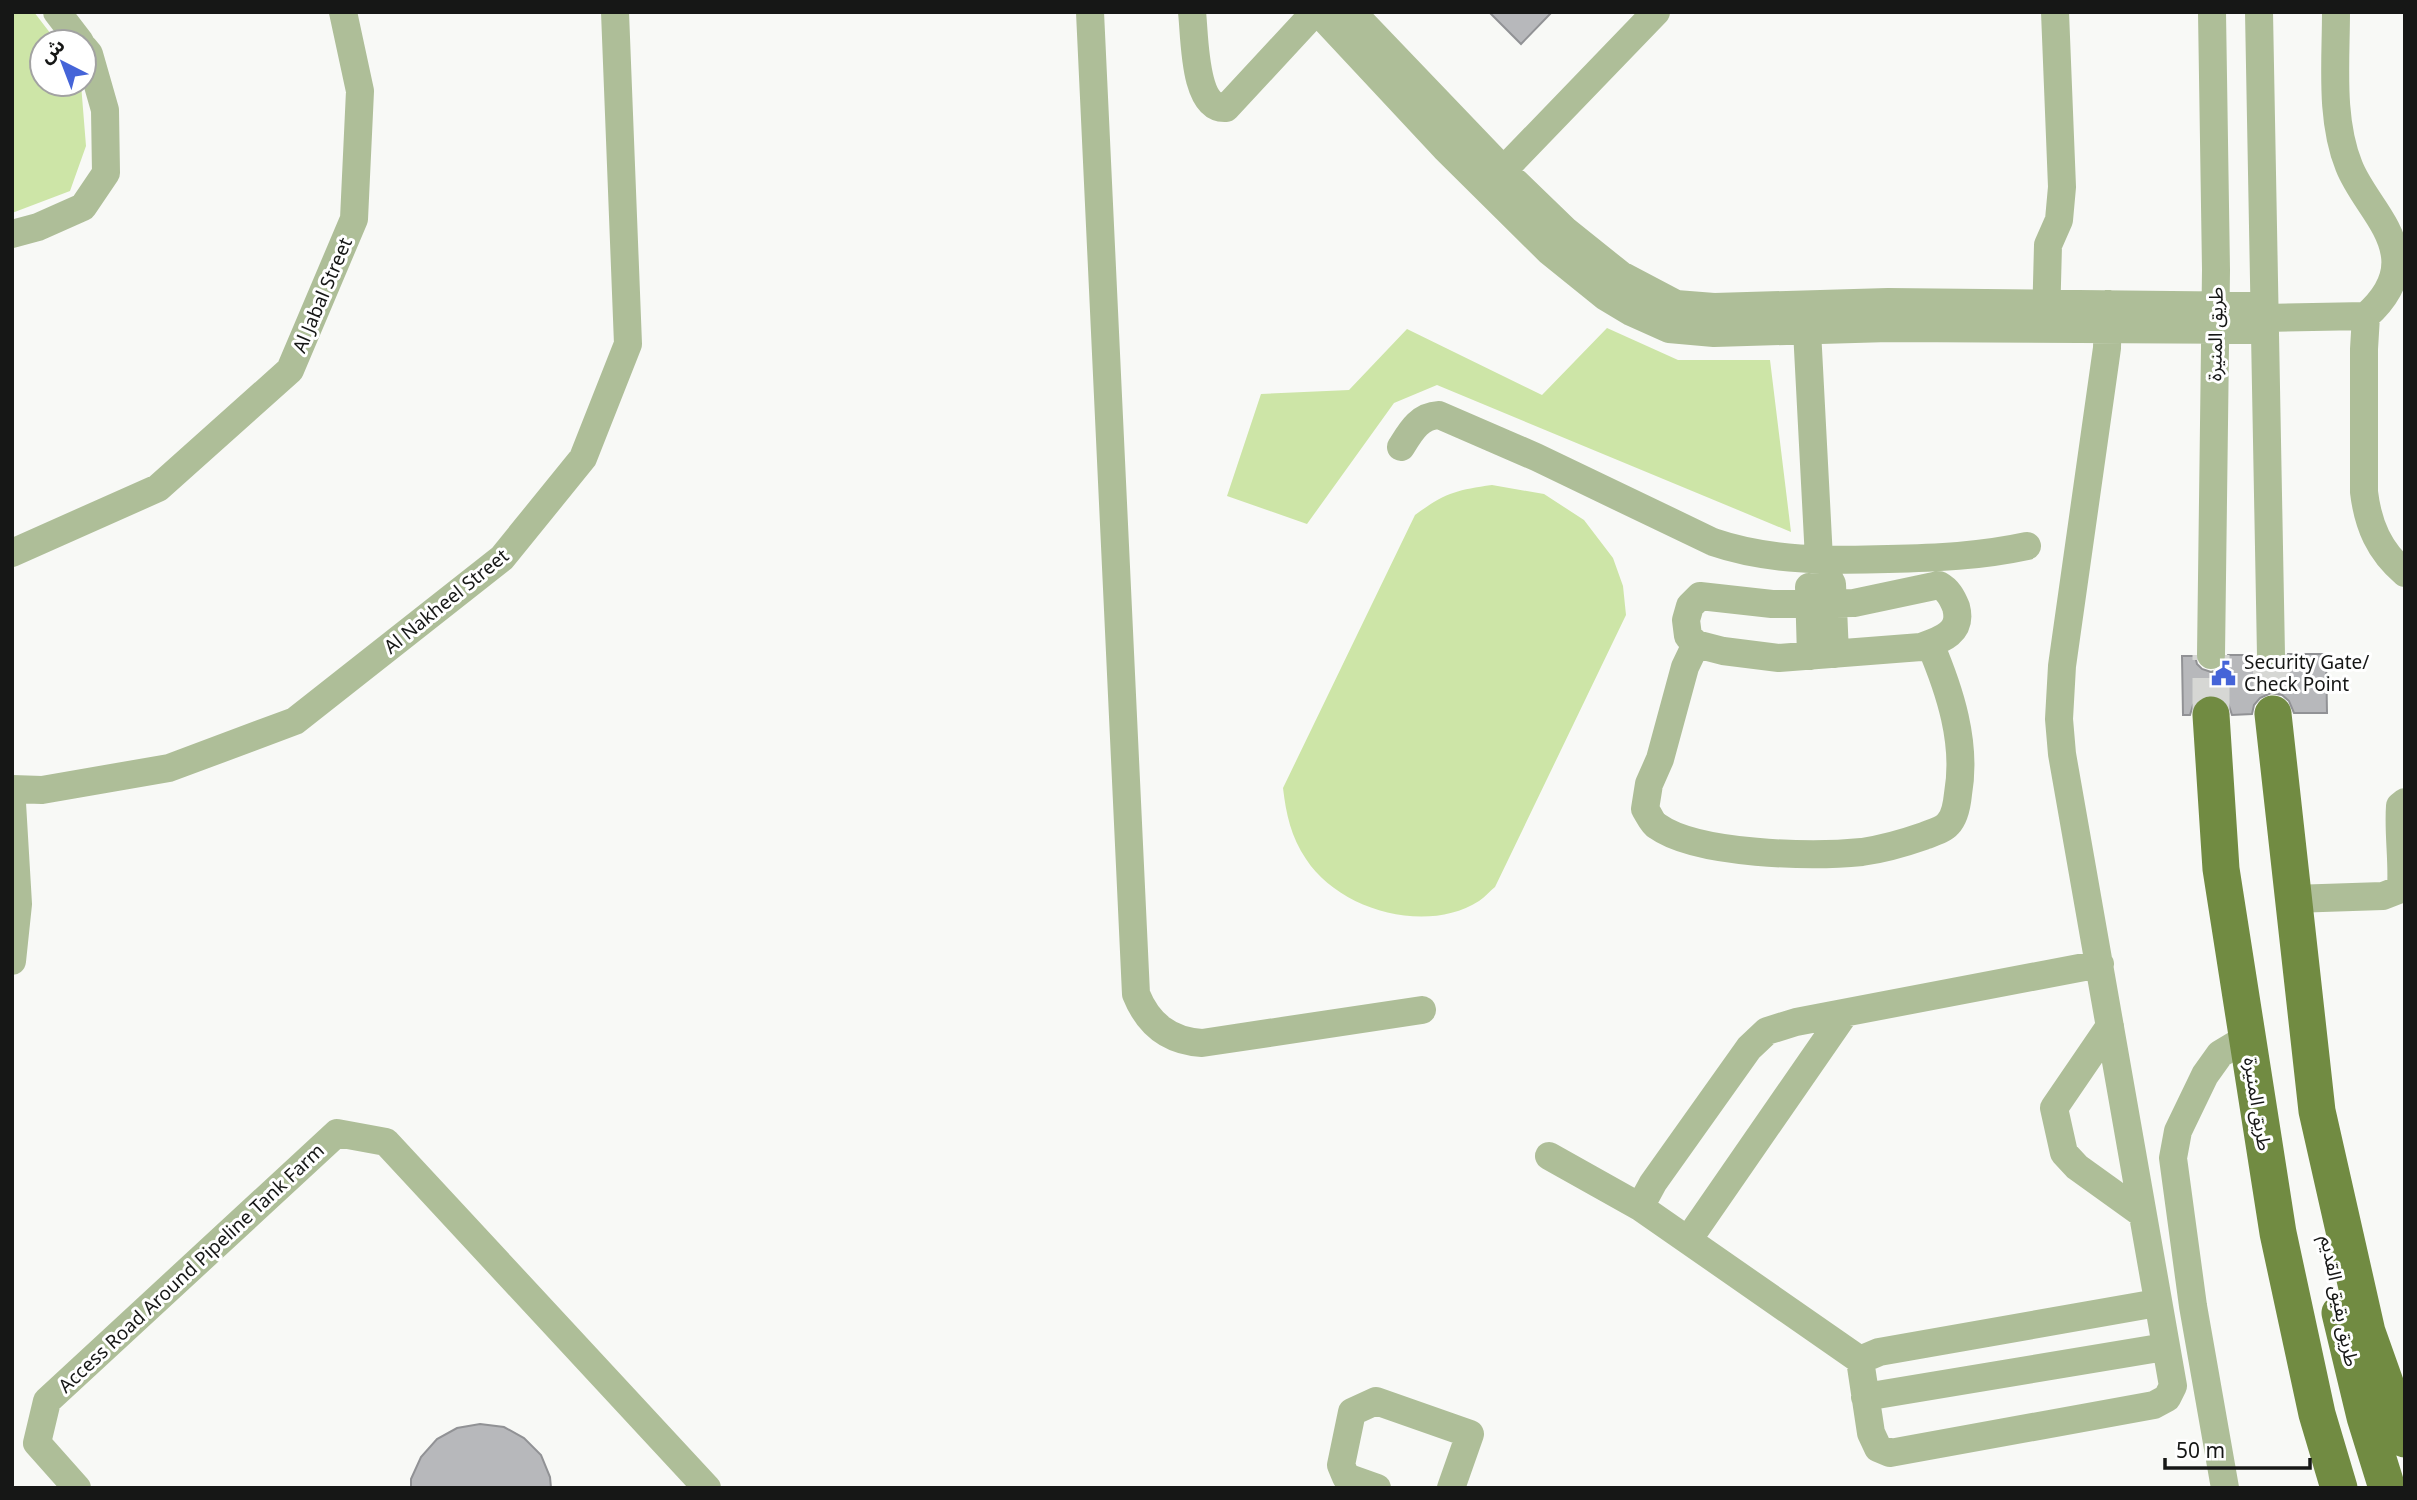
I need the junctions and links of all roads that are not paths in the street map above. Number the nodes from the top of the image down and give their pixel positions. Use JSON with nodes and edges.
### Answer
{"nodes":[{"id":1,"x":57,"y":12,"type":"edge"},
{"id":2,"x":343,"y":12,"type":"edge"},
{"id":3,"x":615,"y":12,"type":"edge"},
{"id":4,"x":1090,"y":12,"type":"edge"},
{"id":5,"x":1192,"y":12,"type":"edge"},
{"id":6,"x":1316,"y":12,"type":"edge"},
{"id":7,"x":1352,"y":12,"type":"edge"},
{"id":8,"x":1656,"y":12,"type":"edge"},
{"id":9,"x":2055,"y":12,"type":"edge"},
{"id":10,"x":2211,"y":12,"type":"edge"},
{"id":11,"x":2259,"y":12,"type":"edge"},
{"id":12,"x":2336,"y":12,"type":"edge"},
{"id":13,"x":69,"y":28,"type":"edge"},
{"id":14,"x":98,"y":86,"type":"edge"},
{"id":15,"x":1494,"y":179,"type":"junction"},
{"id":16,"x":12,"y":234,"type":"edge"},
{"id":17,"x":2046,"y":316,"type":"junction"},
{"id":18,"x":2366,"y":316,"type":"junction"},
{"id":19,"x":2108,"y":317,"type":"junction"},
{"id":20,"x":2215,"y":318,"type":"junction"},
{"id":21,"x":2264,"y":318,"type":"junction"},
{"id":22,"x":1807,"y":330,"type":"junction"},
{"id":23,"x":1401,"y":447,"type":"dead end"},
{"id":24,"x":2027,"y":546,"type":"dead end"},
{"id":25,"x":12,"y":553,"type":"edge"},
{"id":26,"x":1819,"y":558,"type":"junction"},
{"id":27,"x":2405,"y":573,"type":"edge"},
{"id":28,"x":1821,"y":603,"type":"junction"},
{"id":29,"x":1696,"y":644,"type":"junction"},
{"id":30,"x":1930,"y":644,"type":"junction"},
{"id":31,"x":2271,"y":654,"type":"tunnel mouth"},
{"id":32,"x":1823,"y":655,"type":"junction"},
{"id":33,"x":2211,"y":655,"type":"tunnel mouth"},
{"id":34,"x":2273,"y":714,"type":"tunnel mouth"},
{"id":35,"x":2211,"y":715,"type":"tunnel mouth"},
{"id":36,"x":12,"y":789,"type":"edge"},
{"id":37,"x":2405,"y":802,"type":"edge"},
{"id":38,"x":12,"y":803,"type":"edge"},
{"id":39,"x":2292,"y":899,"type":"junction"},
{"id":40,"x":12,"y":961,"type":"edge"},
{"id":41,"x":2100,"y":964,"type":"junction"},
{"id":42,"x":1422,"y":1010,"type":"dead end"},
{"id":43,"x":1845,"y":1013,"type":"junction"},
{"id":44,"x":2110,"y":1026,"type":"junction"},
{"id":45,"x":2248,"y":1041,"type":"junction"},
{"id":46,"x":2317,"y":1111,"type":"junction"},
{"id":47,"x":1549,"y":1156,"type":"dead end"},
{"id":48,"x":1640,"y":1207,"type":"junction"},
{"id":49,"x":2141,"y":1213,"type":"junction"},
{"id":50,"x":1688,"y":1240,"type":"junction"},
{"id":51,"x":2157,"y":1303,"type":"junction"},
{"id":52,"x":2165,"y":1347,"type":"junction"},
{"id":53,"x":1860,"y":1360,"type":"junction"},
{"id":54,"x":1866,"y":1397,"type":"junction"},
{"id":55,"x":2405,"y":1439,"type":"edge"},
{"id":56,"x":77,"y":1488,"type":"edge"},
{"id":57,"x":707,"y":1488,"type":"edge"},
{"id":58,"x":1377,"y":1488,"type":"edge"},
{"id":59,"x":1451,"y":1488,"type":"edge"},
{"id":60,"x":2225,"y":1488,"type":"edge"},
{"id":61,"x":2339,"y":1488,"type":"edge"},
{"id":62,"x":2387,"y":1488,"type":"edge"}],
"edges":[{"from":1,"to":13,"type":"street"},
{"from":2,"to":25,"type":"street","name":"Al Jabal Street"},
{"from":3,"to":36,"type":"street","name":"Al Nakheel Street"},
{"from":4,"to":42,"type":"street"},
{"from":5,"to":6,"type":"street"},
{"from":6,"to":15,"type":"street"},
{"from":7,"to":15,"type":"street"},
{"from":8,"to":15,"type":"street"},
{"from":9,"to":17,"type":"street"},
{"from":10,"to":20,"type":"street","name":"طريق المنيرة"},
{"from":11,"to":21,"type":"street"},
{"from":12,"to":18,"type":"street"},
{"from":14,"to":16,"type":"street"},
{"from":15,"to":17,"type":"street"},
{"from":15,"to":22,"type":"street"},
{"from":17,"to":19,"type":"street"},
{"from":17,"to":22,"type":"street"},
{"from":18,"to":21,"type":"street"},
{"from":18,"to":27,"type":"street"},
{"from":19,"to":20,"type":"street"},
{"from":19,"to":41,"type":"street"},
{"from":20,"to":21,"type":"street"},
{"from":20,"to":33,"type":"street","name":"طريق المنيرة"},
{"from":21,"to":31,"type":"street"},
{"from":22,"to":26,"type":"street"},
{"from":23,"to":26,"type":"street"},
{"from":24,"to":26,"type":"street"},
{"from":26,"to":28,"type":"street"},
{"from":28,"to":29,"type":"street"},
{"from":28,"to":30,"type":"street"},
{"from":28,"to":32,"type":"street"},
{"from":29,"to":30,"type":"street"},
{"from":29,"to":32,"type":"street"},
{"from":30,"to":32,"type":"street"},
{"from":34,"to":39,"type":"main road"},
{"from":35,"to":45,"type":"main road","name":"طريق المنيرة"},
{"from":37,"to":39,"type":"street"},
{"from":38,"to":40,"type":"street"},
{"from":39,"to":46,"type":"main road"},
{"from":41,"to":43,"type":"street"},
{"from":41,"to":44,"type":"street"},
{"from":43,"to":48,"type":"street"},
{"from":43,"to":50,"type":"street"},
{"from":44,"to":49,"type":"street"},
{"from":44,"to":49,"type":"street"},
{"from":45,"to":60,"type":"street"},
{"from":45,"to":61,"type":"main road","name":"طريق المنيرة"},
{"from":46,"to":55,"type":"main road"},
{"from":46,"to":62,"type":"main road","name":"طريق بقيق القديم"},
{"from":47,"to":48,"type":"street"},
{"from":48,"to":50,"type":"street"},
{"from":49,"to":51,"type":"street"},
{"from":50,"to":53,"type":"street"},
{"from":51,"to":52,"type":"street"},
{"from":51,"to":53,"type":"street"},
{"from":52,"to":54,"type":"street"},
{"from":52,"to":54,"type":"street"},
{"from":53,"to":54,"type":"street"},
{"from":56,"to":57,"type":"street","name":"Access Road Around Pipeline Tank Farm"},
{"from":58,"to":59,"type":"street"}]}
